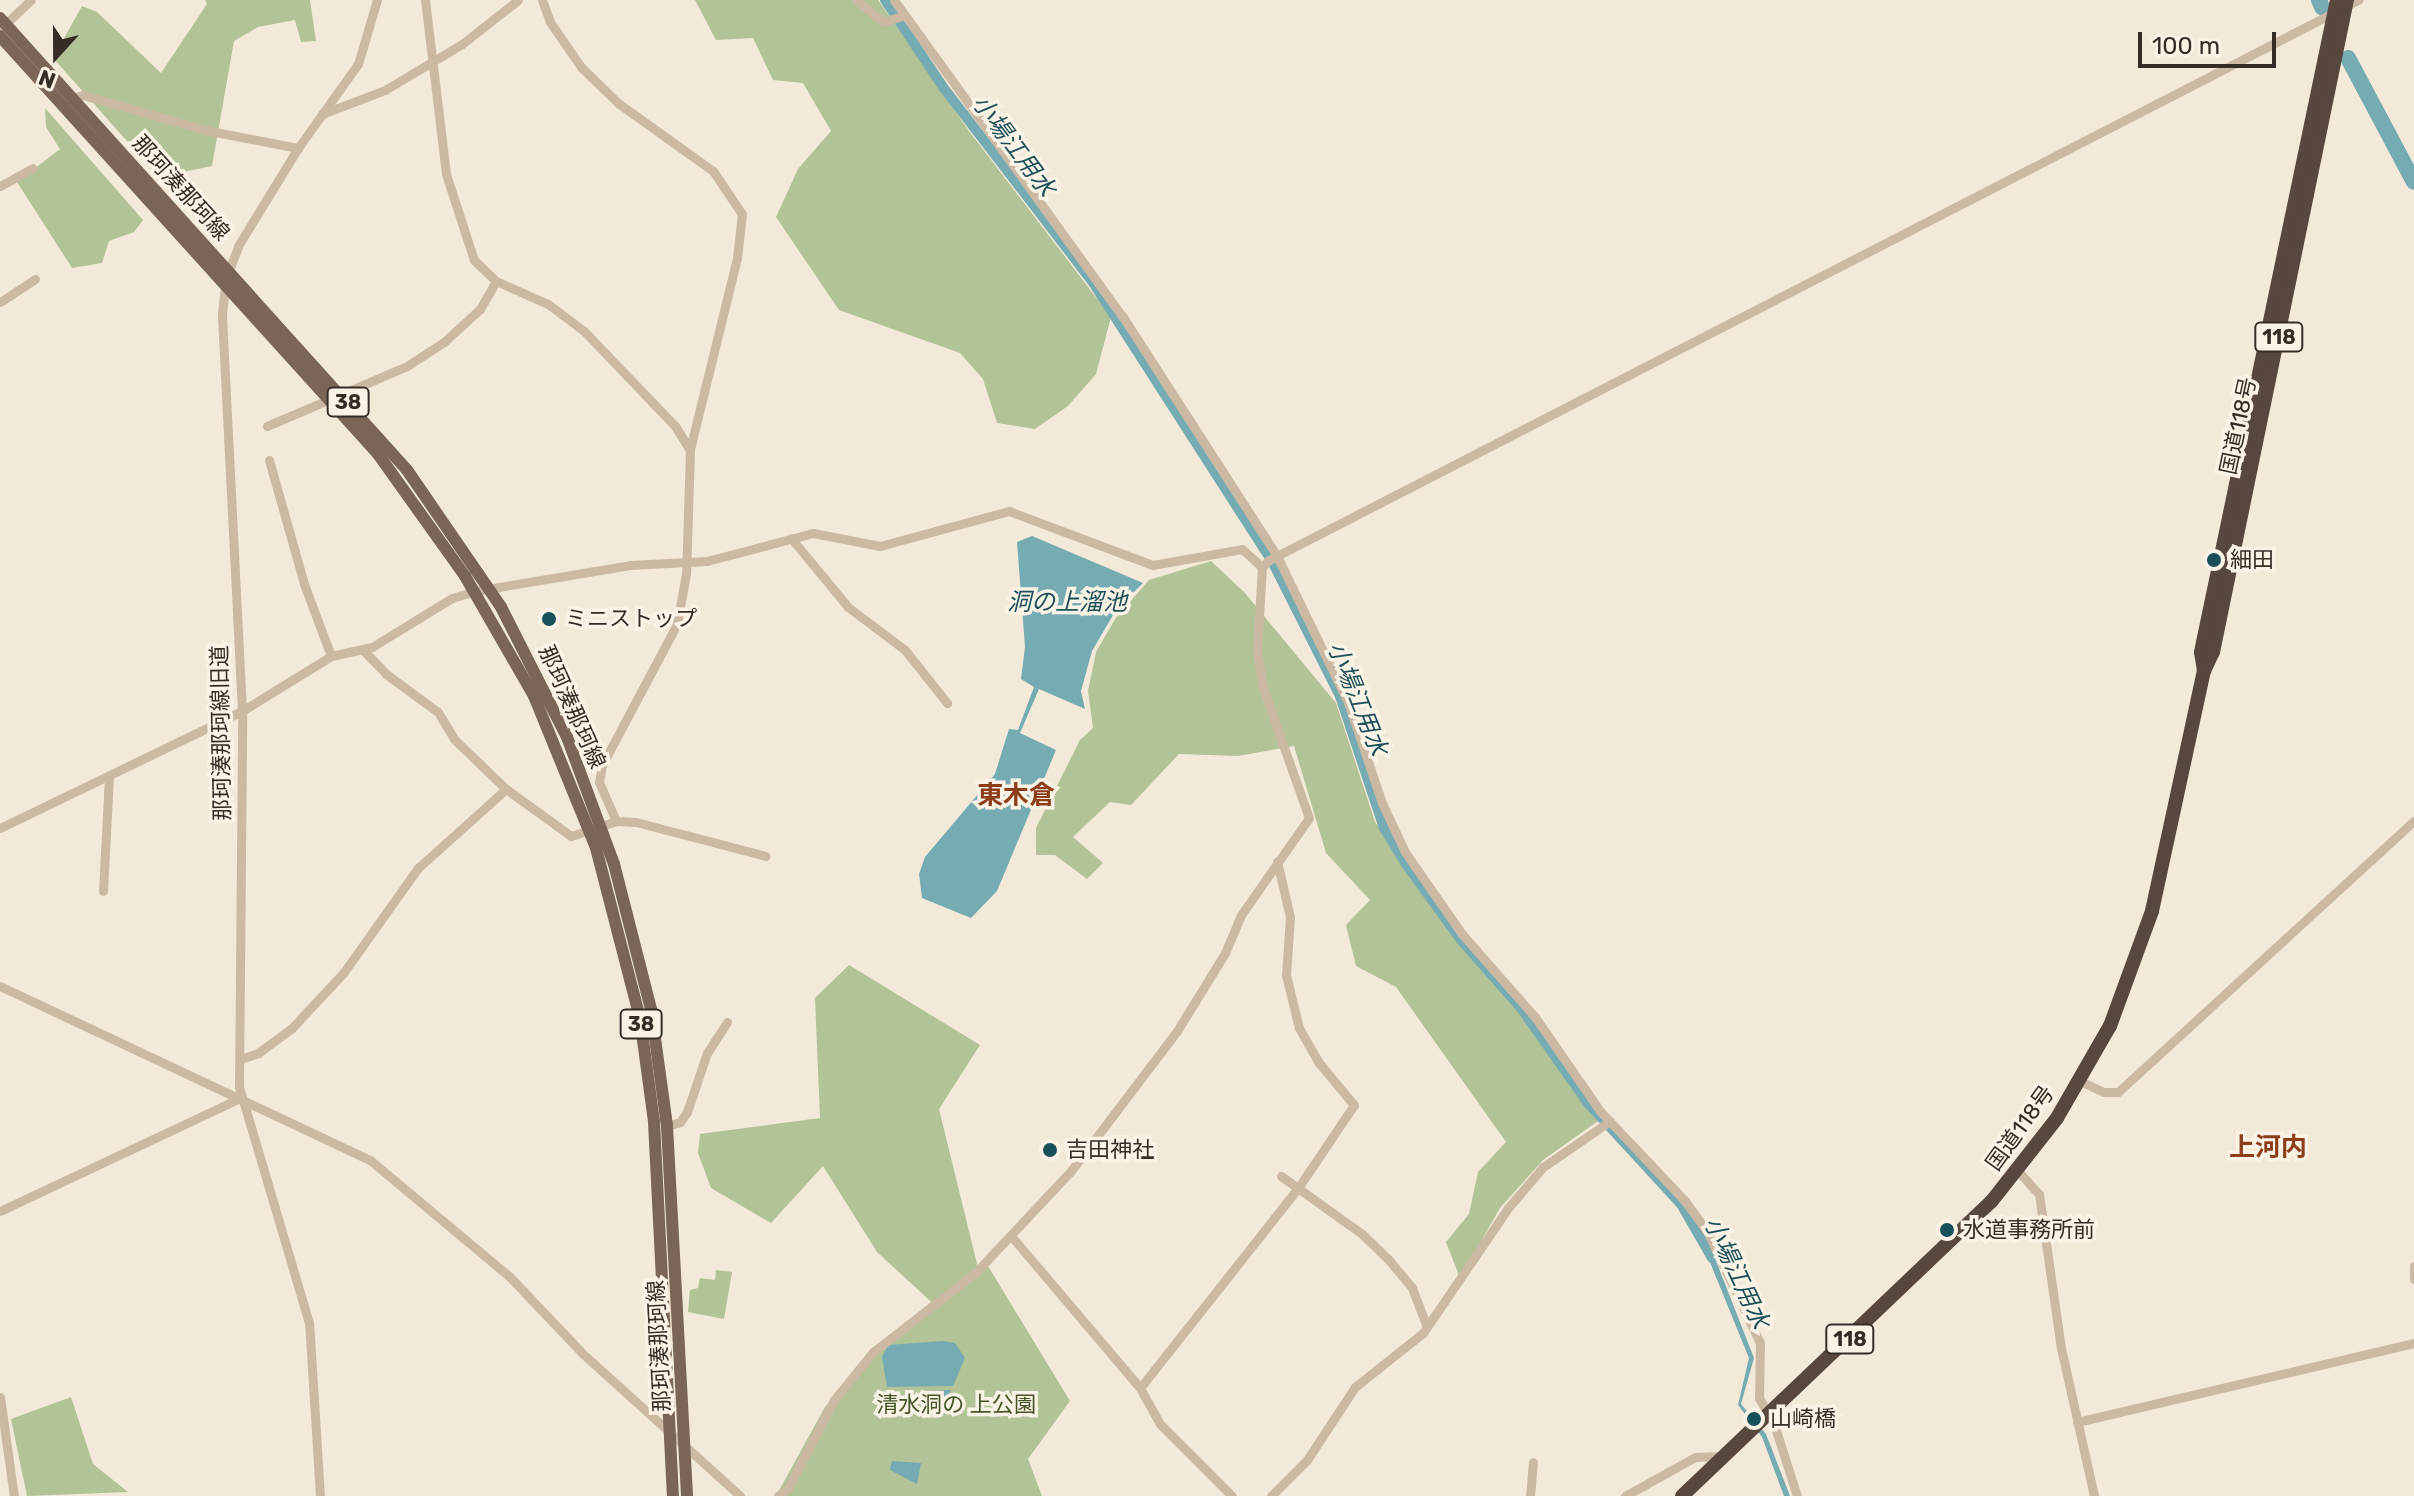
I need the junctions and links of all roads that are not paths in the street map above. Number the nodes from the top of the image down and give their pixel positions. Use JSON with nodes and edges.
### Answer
{"nodes":[{"id":1,"x":31,"y":0,"type":"edge"},
{"id":2,"x":377,"y":0,"type":"edge"},
{"id":3,"x":425,"y":0,"type":"edge"},
{"id":4,"x":518,"y":0,"type":"edge"},
{"id":5,"x":542,"y":0,"type":"edge"},
{"id":6,"x":856,"y":0,"type":"edge"},
{"id":7,"x":894,"y":0,"type":"edge"},
{"id":8,"x":2345,"y":4,"type":"edge"},
{"id":9,"x":899,"y":18,"type":"junction"},
{"id":10,"x":1,"y":23,"type":"edge"},
{"id":11,"x":0,"y":36,"type":"edge"},
{"id":12,"x":433,"y":58,"type":"junction"},
{"id":13,"x":72,"y":98,"type":"junction"},
{"id":14,"x":322,"y":114,"type":"junction"},
{"id":15,"x":298,"y":148,"type":"junction"},
{"id":16,"x":32,"y":168,"type":"dead end"},
{"id":17,"x":0,"y":186,"type":"edge"},
{"id":18,"x":229,"y":270,"type":"junction"},
{"id":19,"x":35,"y":279,"type":"dead end"},
{"id":20,"x":496,"y":281,"type":"junction"},
{"id":21,"x":225,"y":285,"type":"junction"},
{"id":22,"x":0,"y":302,"type":"edge"},
{"id":23,"x":336,"y":397,"type":"junction"},
{"id":24,"x":267,"y":426,"type":"dead end"},
{"id":25,"x":690,"y":450,"type":"junction"},
{"id":26,"x":269,"y":460,"type":"dead end"},
{"id":27,"x":791,"y":538,"type":"junction"},
{"id":28,"x":1270,"y":560,"type":"junction"},
{"id":29,"x":686,"y":563,"type":"junction"},
{"id":30,"x":490,"y":590,"type":"junction"},
{"id":31,"x":475,"y":591,"type":"junction"},
{"id":32,"x":363,"y":650,"type":"junction"},
{"id":33,"x":331,"y":656,"type":"junction"},
{"id":34,"x":947,"y":703,"type":"dead end"},
{"id":35,"x":242,"y":711,"type":"junction"},
{"id":36,"x":109,"y":778,"type":"junction"},
{"id":37,"x":506,"y":789,"type":"junction"},
{"id":38,"x":616,"y":821,"type":"junction"},
{"id":39,"x":2414,"y":821,"type":"edge"},
{"id":40,"x":0,"y":828,"type":"edge"},
{"id":41,"x":596,"y":829,"type":"junction"},
{"id":42,"x":766,"y":856,"type":"dead end"},
{"id":43,"x":1277,"y":861,"type":"junction"},
{"id":44,"x":103,"y":891,"type":"dead end"},
{"id":45,"x":0,"y":986,"type":"edge"},
{"id":46,"x":727,"y":1022,"type":"dead end"},
{"id":47,"x":240,"y":1059,"type":"junction"},
{"id":48,"x":2080,"y":1081,"type":"junction"},
{"id":49,"x":242,"y":1100,"type":"junction"},
{"id":50,"x":1606,"y":1123,"type":"junction"},
{"id":51,"x":667,"y":1126,"type":"junction"},
{"id":52,"x":2018,"y":1171,"type":"junction"},
{"id":53,"x":1281,"y":1176,"type":"dead end"},
{"id":54,"x":1298,"y":1188,"type":"junction"},
{"id":55,"x":0,"y":1211,"type":"edge"},
{"id":56,"x":1012,"y":1237,"type":"junction"},
{"id":57,"x":2414,"y":1266,"type":"edge"},
{"id":58,"x":2414,"y":1279,"type":"edge"},
{"id":59,"x":1426,"y":1325,"type":"junction"},
{"id":60,"x":2414,"y":1343,"type":"edge"},
{"id":61,"x":1140,"y":1388,"type":"junction"},
{"id":62,"x":0,"y":1397,"type":"edge"},
{"id":63,"x":1768,"y":1415,"type":"junction"},
{"id":64,"x":2077,"y":1422,"type":"junction"},
{"id":65,"x":671,"y":1433,"type":"junction"},
{"id":66,"x":685,"y":1448,"type":"junction"},
{"id":67,"x":1726,"y":1456,"type":"junction"},
{"id":68,"x":1533,"y":1462,"type":"dead end"},
{"id":69,"x":14,"y":1496,"type":"edge"},
{"id":70,"x":320,"y":1496,"type":"edge"},
{"id":71,"x":673,"y":1496,"type":"edge"},
{"id":72,"x":687,"y":1496,"type":"edge"},
{"id":73,"x":740,"y":1496,"type":"edge"},
{"id":74,"x":778,"y":1496,"type":"edge"},
{"id":75,"x":1232,"y":1496,"type":"edge"},
{"id":76,"x":1271,"y":1496,"type":"edge"},
{"id":77,"x":1530,"y":1496,"type":"edge"},
{"id":78,"x":1625,"y":1496,"type":"edge"},
{"id":79,"x":1682,"y":1496,"type":"edge"},
{"id":80,"x":1797,"y":1496,"type":"edge"},
{"id":81,"x":2094,"y":1496,"type":"edge"}],
"edges":[{"from":1,"to":10,"type":"street"},
{"from":2,"to":14,"type":"street","name":"那珂湊那珂線旧道"},
{"from":3,"to":12,"type":"street"},
{"from":4,"to":12,"type":"street"},
{"from":5,"to":25,"type":"street"},
{"from":6,"to":9,"type":"street"},
{"from":7,"to":9,"type":"street"},
{"from":8,"to":28,"type":"street"},
{"from":8,"to":48,"type":"highway","name":"国道118号","number":"118"},
{"from":9,"to":28,"type":"street"},
{"from":10,"to":13,"type":"main road","name":"那珂湊那珂線","number":"38"},
{"from":11,"to":21,"type":"main road","name":"那珂湊那珂線","number":"38"},
{"from":12,"to":14,"type":"street"},
{"from":12,"to":20,"type":"street"},
{"from":13,"to":15,"type":"street"},
{"from":13,"to":18,"type":"main road","name":"那珂湊那珂線","number":"38"},
{"from":14,"to":15,"type":"street","name":"那珂湊那珂線旧道"},
{"from":15,"to":18,"type":"street","name":"那珂湊那珂線旧道"},
{"from":16,"to":17,"type":"street"},
{"from":18,"to":21,"type":"street","name":"那珂湊那珂線旧道"},
{"from":18,"to":23,"type":"main road","name":"那珂湊那珂線","number":"38"},
{"from":19,"to":22,"type":"street"},
{"from":20,"to":23,"type":"street"},
{"from":20,"to":25,"type":"street"},
{"from":21,"to":23,"type":"main road","name":"那珂湊那珂線","number":"38"},
{"from":21,"to":35,"type":"street","name":"那珂湊那珂線旧道"},
{"from":23,"to":24,"type":"street"},
{"from":23,"to":30,"type":"main road","name":"那珂湊那珂線","number":"38"},
{"from":23,"to":31,"type":"main road","name":"那珂湊那珂線","number":"38"},
{"from":25,"to":29,"type":"street"},
{"from":26,"to":33,"type":"street"},
{"from":27,"to":28,"type":"street"},
{"from":27,"to":29,"type":"street"},
{"from":27,"to":34,"type":"street"},
{"from":28,"to":43,"type":"street"},
{"from":28,"to":50,"type":"street"},
{"from":29,"to":30,"type":"street"},
{"from":29,"to":38,"type":"street"},
{"from":30,"to":31,"type":"street"},
{"from":30,"to":41,"type":"main road","name":"那珂湊那珂線","number":"38"},
{"from":31,"to":32,"type":"street"},
{"from":31,"to":41,"type":"main road","name":"那珂湊那珂線","number":"38"},
{"from":32,"to":33,"type":"street"},
{"from":32,"to":37,"type":"street"},
{"from":33,"to":35,"type":"street"},
{"from":35,"to":36,"type":"street"},
{"from":35,"to":47,"type":"street","name":"那珂湊那珂線旧道"},
{"from":36,"to":40,"type":"street"},
{"from":36,"to":44,"type":"street"},
{"from":37,"to":41,"type":"street"},
{"from":37,"to":47,"type":"street"},
{"from":38,"to":41,"type":"street"},
{"from":38,"to":42,"type":"street"},
{"from":39,"to":48,"type":"street"},
{"from":41,"to":51,"type":"main road","name":"那珂湊那珂線","number":"38"},
{"from":41,"to":65,"type":"main road","name":"那珂湊那珂線","number":"38"},
{"from":43,"to":54,"type":"street"},
{"from":43,"to":56,"type":"street"},
{"from":45,"to":49,"type":"street"},
{"from":46,"to":51,"type":"street"},
{"from":47,"to":49,"type":"street","name":"那珂湊那珂線旧道"},
{"from":48,"to":52,"type":"highway","name":"国道118号","number":"118"},
{"from":49,"to":55,"type":"street"},
{"from":49,"to":65,"type":"street"},
{"from":49,"to":70,"type":"street","name":"那珂湊那珂線旧道"},
{"from":50,"to":59,"type":"street"},
{"from":50,"to":63,"type":"street"},
{"from":51,"to":66,"type":"main road","name":"那珂湊那珂線","number":"38"},
{"from":52,"to":63,"type":"highway","name":"国道118号","number":"118"},
{"from":52,"to":64,"type":"street"},
{"from":53,"to":54,"type":"street"},
{"from":54,"to":59,"type":"street"},
{"from":54,"to":61,"type":"street"},
{"from":56,"to":61,"type":"street"},
{"from":56,"to":74,"type":"street"},
{"from":57,"to":58,"type":"street"},
{"from":59,"to":76,"type":"street"},
{"from":60,"to":64,"type":"street"},
{"from":61,"to":75,"type":"street"},
{"from":62,"to":69,"type":"street"},
{"from":63,"to":67,"type":"highway","name":"国道118号","number":"118"},
{"from":63,"to":80,"type":"street"},
{"from":64,"to":81,"type":"street"},
{"from":65,"to":66,"type":"street"},
{"from":65,"to":71,"type":"main road","name":"那珂湊那珂線","number":"38"},
{"from":66,"to":72,"type":"main road","name":"那珂湊那珂線","number":"38"},
{"from":66,"to":73,"type":"street"},
{"from":67,"to":78,"type":"street"},
{"from":67,"to":79,"type":"highway","name":"国道118号","number":"118"},
{"from":68,"to":77,"type":"street"}]}
